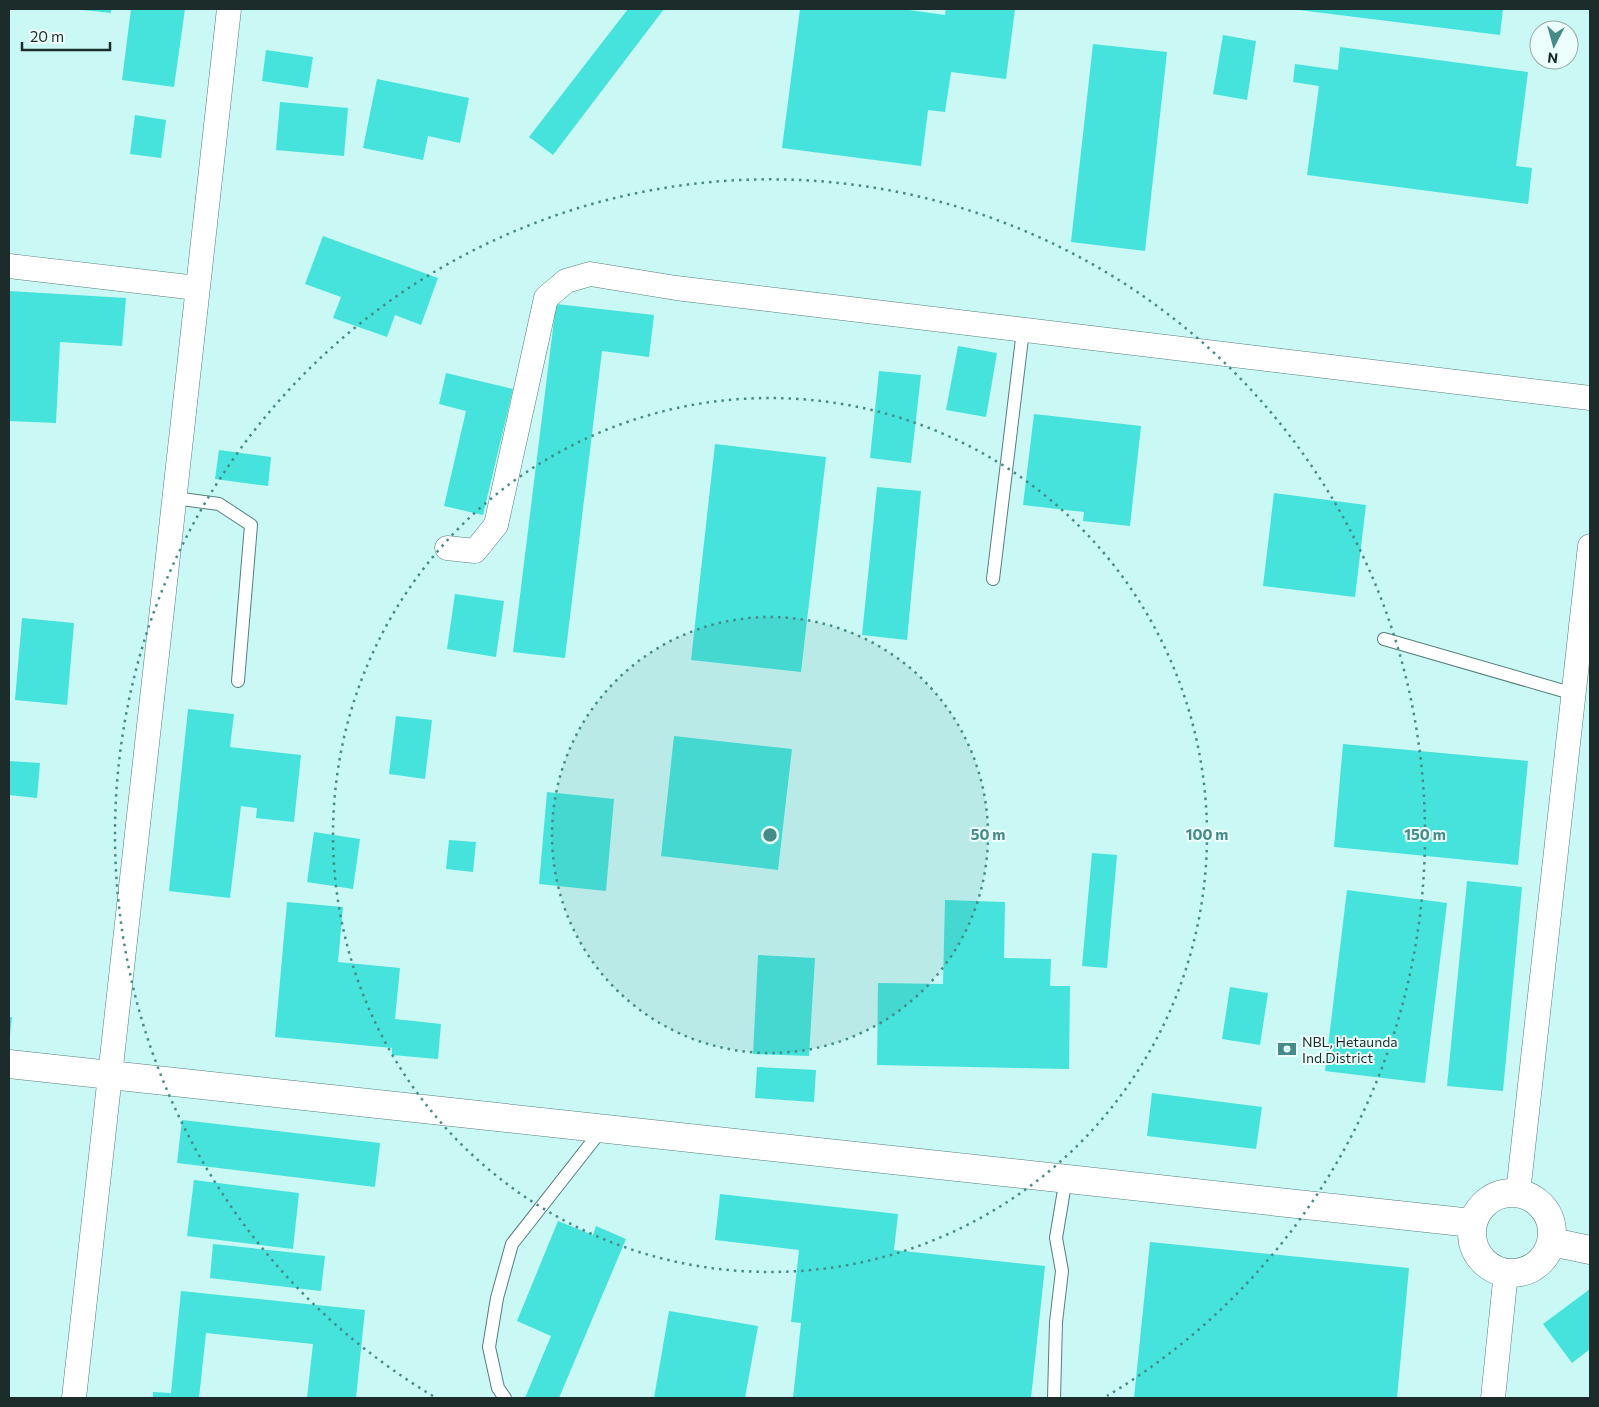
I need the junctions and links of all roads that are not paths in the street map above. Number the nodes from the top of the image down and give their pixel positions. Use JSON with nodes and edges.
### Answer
{"nodes":[{"id":1,"x":229,"y":9,"type":"edge"},
{"id":2,"x":9,"y":266,"type":"edge"},
{"id":3,"x":197,"y":288,"type":"junction"},
{"id":4,"x":1023,"y":330,"type":"junction"},
{"id":5,"x":1590,"y":398,"type":"edge"},
{"id":6,"x":174,"y":498,"type":"junction"},
{"id":7,"x":1590,"y":546,"type":"edge"},
{"id":8,"x":447,"y":548,"type":"dead end"},
{"id":9,"x":993,"y":579,"type":"dead end"},
{"id":10,"x":1384,"y":639,"type":"dead end"},
{"id":11,"x":238,"y":681,"type":"dead end"},
{"id":12,"x":1574,"y":694,"type":"junction"},
{"id":13,"x":9,"y":1064,"type":"edge"},
{"id":14,"x":110,"y":1074,"type":"junction"},
{"id":15,"x":602,"y":1128,"type":"junction"},
{"id":16,"x":1066,"y":1178,"type":"junction"},
{"id":17,"x":1518,"y":1193,"type":"junction"},
{"id":18,"x":1472,"y":1223,"type":"junction"},
{"id":19,"x":1552,"y":1242,"type":"junction"},
{"id":20,"x":1590,"y":1250,"type":"edge"},
{"id":21,"x":1506,"y":1272,"type":"junction"},
{"id":22,"x":74,"y":1398,"type":"edge"},
{"id":23,"x":505,"y":1398,"type":"edge"},
{"id":24,"x":1054,"y":1398,"type":"edge"},
{"id":25,"x":1493,"y":1398,"type":"edge"}],
"edges":[{"from":1,"to":3,"type":"street"},
{"from":2,"to":3,"type":"street"},
{"from":3,"to":6,"type":"street"},
{"from":4,"to":5,"type":"street"},
{"from":4,"to":8,"type":"street"},
{"from":4,"to":9,"type":"lane"},
{"from":6,"to":11,"type":"lane"},
{"from":6,"to":14,"type":"street"},
{"from":7,"to":12,"type":"street"},
{"from":10,"to":12,"type":"lane"},
{"from":12,"to":17,"type":"street"},
{"from":13,"to":14,"type":"highway"},
{"from":14,"to":15,"type":"highway"},
{"from":14,"to":22,"type":"street"},
{"from":15,"to":16,"type":"highway"},
{"from":15,"to":23,"type":"lane"},
{"from":16,"to":18,"type":"highway"},
{"from":16,"to":24,"type":"lane"},
{"from":17,"to":18,"type":"highway"},
{"from":17,"to":19,"type":"highway"},
{"from":18,"to":21,"type":"highway"},
{"from":19,"to":20,"type":"highway"},
{"from":19,"to":21,"type":"highway"},
{"from":21,"to":25,"type":"street"}]}
